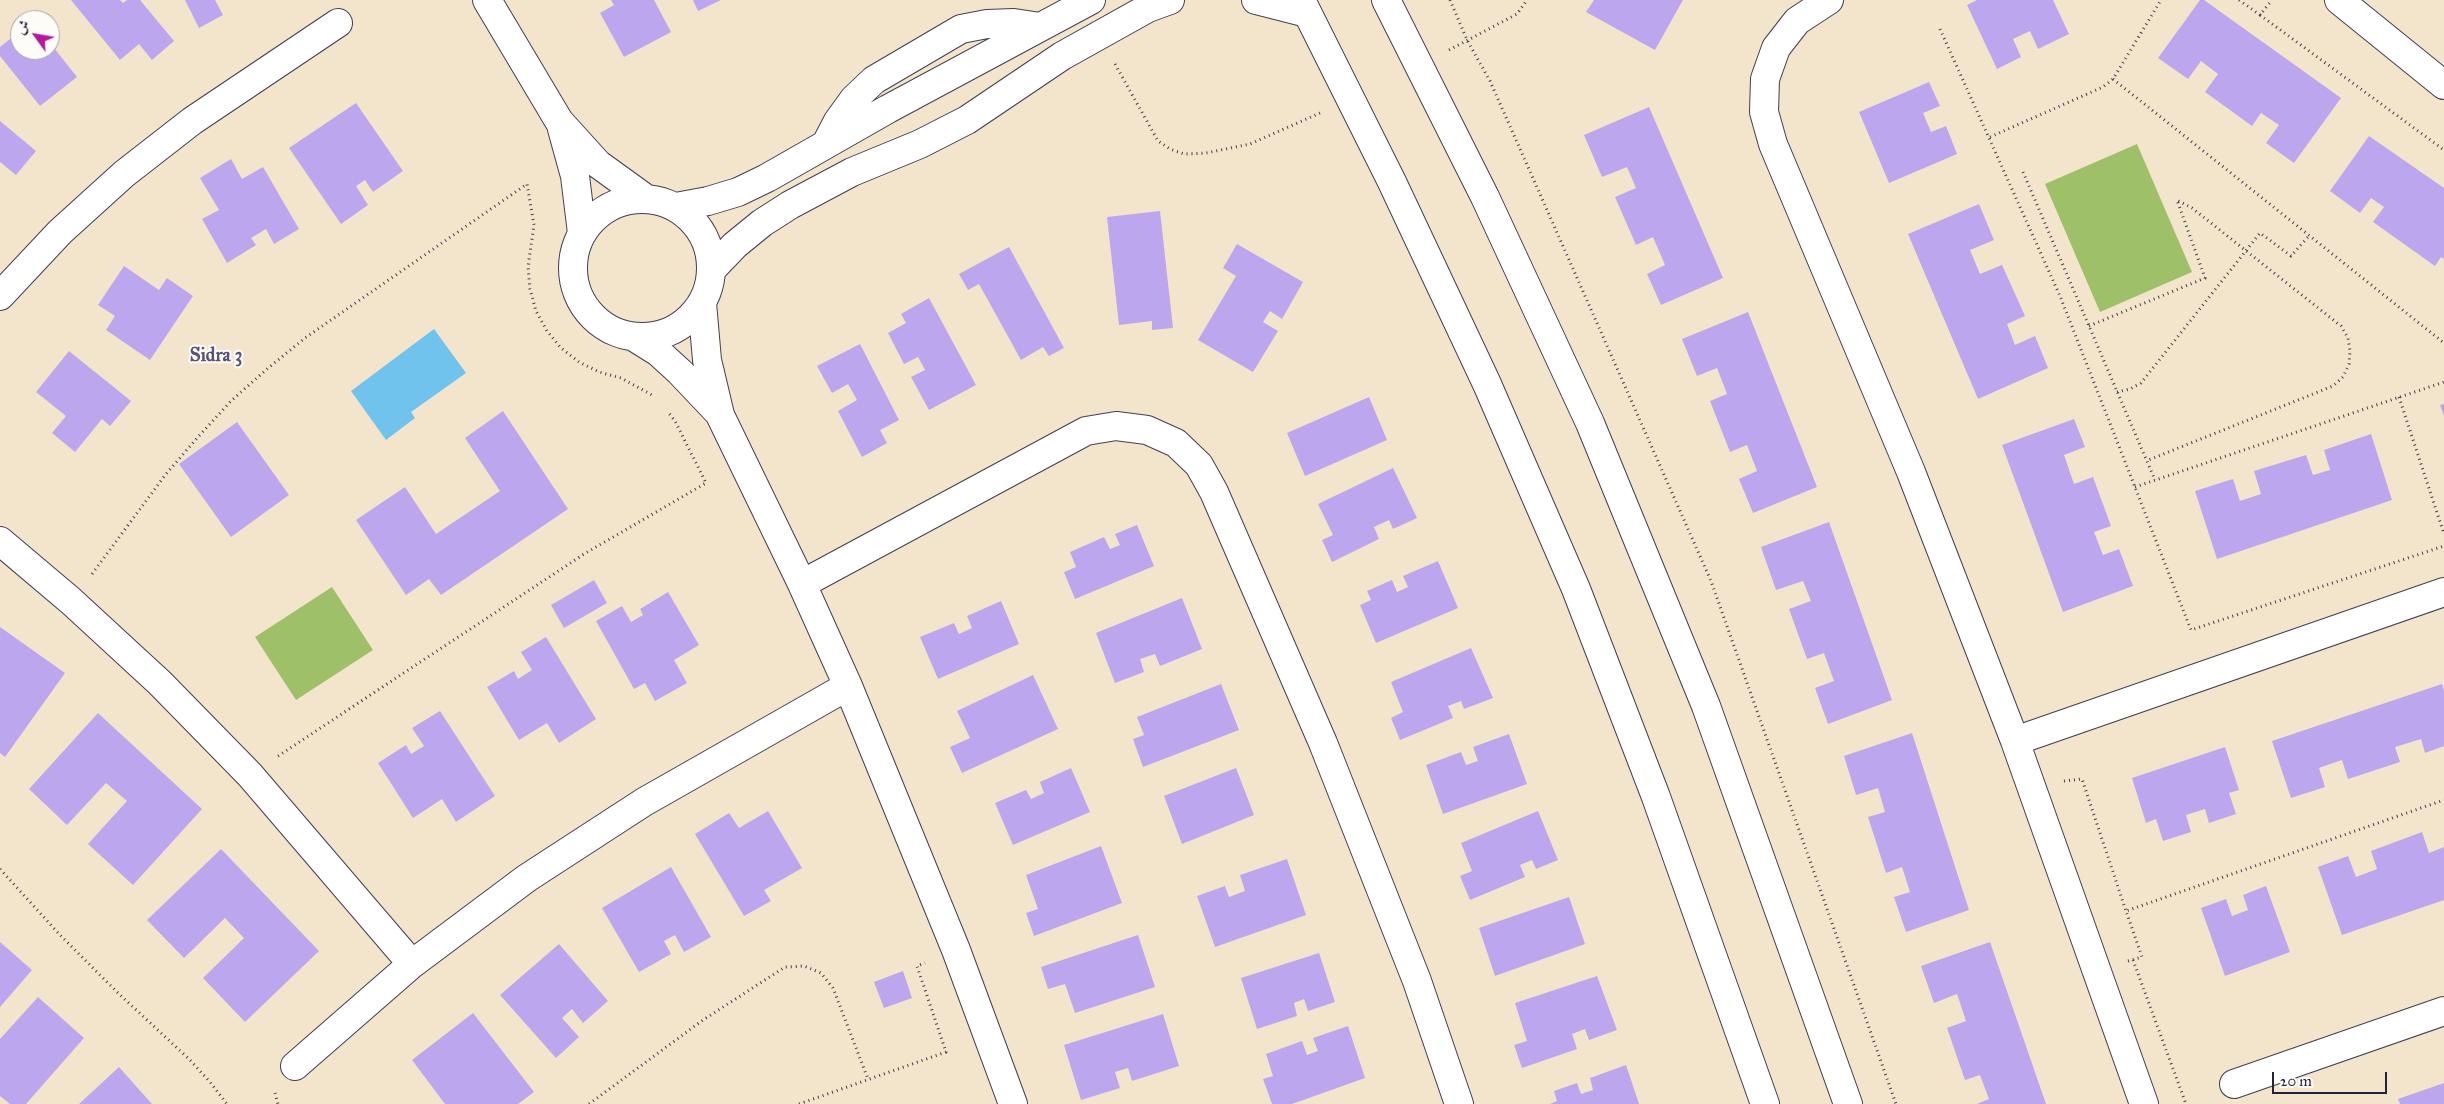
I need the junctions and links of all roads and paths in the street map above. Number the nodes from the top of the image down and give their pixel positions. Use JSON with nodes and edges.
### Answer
{"nodes":[{"id":1,"x":487,"y":0,"type":"edge"},
{"id":2,"x":1091,"y":0,"type":"edge"},
{"id":3,"x":1170,"y":0,"type":"edge"},
{"id":4,"x":1256,"y":0,"type":"edge"},
{"id":5,"x":1386,"y":0,"type":"edge"},
{"id":6,"x":1450,"y":0,"type":"edge"},
{"id":7,"x":1527,"y":0,"type":"edge"},
{"id":8,"x":1829,"y":0,"type":"edge"},
{"id":9,"x":2161,"y":0,"type":"edge"},
{"id":10,"x":2239,"y":0,"type":"edge"},
{"id":11,"x":2272,"y":0,"type":"edge"},
{"id":12,"x":2339,"y":0,"type":"edge"},
{"id":13,"x":1304,"y":6,"type":"edge"},
{"id":14,"x":2260,"y":15,"type":"junction"},
{"id":15,"x":338,"y":23,"type":"dead end"},
{"id":16,"x":1040,"y":27,"type":"junction"},
{"id":17,"x":1940,"y":29,"type":"dead end"},
{"id":18,"x":1099,"y":35,"type":"junction"},
{"id":19,"x":1467,"y":40,"type":"junction"},
{"id":20,"x":1419,"y":66,"type":"junction"},
{"id":21,"x":2113,"y":79,"type":"junction"},
{"id":22,"x":2444,"y":85,"type":"edge"},
{"id":23,"x":1350,"y":100,"type":"junction"},
{"id":24,"x":559,"y":120,"type":"junction"},
{"id":25,"x":1990,"y":137,"type":"junction"},
{"id":26,"x":825,"y":145,"type":"junction"},
{"id":27,"x":2444,"y":150,"type":"edge"},
{"id":28,"x":2023,"y":172,"type":"dead end"},
{"id":29,"x":645,"y":198,"type":"junction"},
{"id":30,"x":676,"y":206,"type":"junction"},
{"id":31,"x":582,"y":233,"type":"junction"},
{"id":32,"x":2309,"y":236,"type":"junction"},
{"id":33,"x":2246,"y":251,"type":"junction"},
{"id":34,"x":712,"y":269,"type":"junction"},
{"id":35,"x":0,"y":296,"type":"edge"},
{"id":36,"x":702,"y":304,"type":"junction"},
{"id":37,"x":2089,"y":326,"type":"junction"},
{"id":38,"x":634,"y":337,"type":"junction"},
{"id":39,"x":2444,"y":343,"type":"edge"},
{"id":40,"x":2444,"y":382,"type":"edge"},
{"id":41,"x":2117,"y":392,"type":"junction"},
{"id":42,"x":654,"y":397,"type":"dead end"},
{"id":43,"x":2399,"y":397,"type":"junction"},
{"id":44,"x":665,"y":408,"type":"dead end"},
{"id":45,"x":720,"y":415,"type":"junction"},
{"id":46,"x":2146,"y":461,"type":"junction"},
{"id":47,"x":2155,"y":480,"type":"junction"},
{"id":48,"x":2135,"y":487,"type":"junction"},
{"id":49,"x":2444,"y":534,"type":"edge"},
{"id":50,"x":0,"y":541,"type":"edge"},
{"id":51,"x":2444,"y":546,"type":"edge"},
{"id":52,"x":802,"y":584,"type":"junction"},
{"id":53,"x":2444,"y":592,"type":"edge"},
{"id":54,"x":71,"y":601,"type":"junction"},
{"id":55,"x":848,"y":686,"type":"junction"},
{"id":56,"x":2015,"y":740,"type":"junction"},
{"id":57,"x":250,"y":775,"type":"junction"},
{"id":58,"x":2030,"y":783,"type":"junction"},
{"id":59,"x":2444,"y":800,"type":"edge"},
{"id":60,"x":0,"y":869,"type":"edge"},
{"id":61,"x":2126,"y":911,"type":"junction"},
{"id":62,"x":956,"y":950,"type":"junction"},
{"id":63,"x":2133,"y":960,"type":"junction"},
{"id":64,"x":412,"y":964,"type":"junction"},
{"id":65,"x":2098,"y":970,"type":"junction"},
{"id":66,"x":2444,"y":1011,"type":"edge"},
{"id":67,"x":295,"y":1066,"type":"dead end"},
{"id":68,"x":868,"y":1079,"type":"junction"},
{"id":69,"x":2234,"y":1084,"type":"dead end"},
{"id":70,"x":227,"y":1104,"type":"edge"},
{"id":71,"x":589,"y":1104,"type":"edge"},
{"id":72,"x":799,"y":1104,"type":"edge"},
{"id":73,"x":1013,"y":1104,"type":"edge"},
{"id":74,"x":1459,"y":1104,"type":"edge"},
{"id":75,"x":1765,"y":1104,"type":"edge"},
{"id":76,"x":1848,"y":1104,"type":"edge"},
{"id":77,"x":1896,"y":1104,"type":"edge"},
{"id":78,"x":2144,"y":1104,"type":"edge"},
{"id":79,"x":2186,"y":1104,"type":"edge"}],
"edges":[{"from":1,"to":24,"type":"street"},
{"from":2,"to":16,"type":"street"},
{"from":3,"to":18,"type":"street"},
{"from":4,"to":13,"type":"street"},
{"from":5,"to":20,"type":"street"},
{"from":6,"to":19,"type":"path"},
{"from":7,"to":19,"type":"path"},
{"from":8,"to":56,"type":"street"},
{"from":9,"to":21,"type":"path"},
{"from":10,"to":14,"type":"path"},
{"from":11,"to":14,"type":"path"},
{"from":12,"to":22,"type":"street"},
{"from":13,"to":23,"type":"street"},
{"from":14,"to":27,"type":"path"},
{"from":15,"to":35,"type":"street"},
{"from":16,"to":26,"type":"street"},
{"from":16,"to":26,"type":"street"},
{"from":17,"to":25,"type":"path"},
{"from":18,"to":23,"type":"path"},
{"from":18,"to":34,"type":"street"},
{"from":19,"to":20,"type":"path"},
{"from":19,"to":77,"type":"path"},
{"from":20,"to":76,"type":"street"},
{"from":21,"to":25,"type":"path"},
{"from":21,"to":32,"type":"path"},
{"from":23,"to":75,"type":"street"},
{"from":24,"to":29,"type":"street"},
{"from":24,"to":31,"type":"street"},
{"from":25,"to":48,"type":"path"},
{"from":26,"to":30,"type":"street"},
{"from":28,"to":37,"type":"path"},
{"from":29,"to":30,"type":"street"},
{"from":29,"to":31,"type":"street"},
{"from":30,"to":34,"type":"street"},
{"from":31,"to":38,"type":"street"},
{"from":32,"to":33,"type":"path"},
{"from":32,"to":39,"type":"path"},
{"from":33,"to":37,"type":"path"},
{"from":33,"to":41,"type":"path"},
{"from":33,"to":46,"type":"path"},
{"from":34,"to":36,"type":"street"},
{"from":36,"to":38,"type":"street"},
{"from":36,"to":45,"type":"street"},
{"from":37,"to":41,"type":"path"},
{"from":38,"to":45,"type":"street"},
{"from":40,"to":43,"type":"path"},
{"from":41,"to":46,"type":"path"},
{"from":42,"to":54,"type":"path"},
{"from":43,"to":47,"type":"path"},
{"from":43,"to":49,"type":"path"},
{"from":44,"to":57,"type":"path"},
{"from":45,"to":52,"type":"street"},
{"from":46,"to":47,"type":"path"},
{"from":47,"to":48,"type":"path"},
{"from":48,"to":51,"type":"path"},
{"from":50,"to":54,"type":"street"},
{"from":52,"to":55,"type":"street"},
{"from":52,"to":74,"type":"street"},
{"from":53,"to":56,"type":"street"},
{"from":54,"to":57,"type":"street"},
{"from":55,"to":62,"type":"street"},
{"from":55,"to":64,"type":"street"},
{"from":56,"to":58,"type":"street"},
{"from":57,"to":64,"type":"street"},
{"from":58,"to":61,"type":"path"},
{"from":58,"to":65,"type":"street"},
{"from":59,"to":61,"type":"path"},
{"from":60,"to":70,"type":"path"},
{"from":61,"to":63,"type":"path"},
{"from":62,"to":68,"type":"path"},
{"from":62,"to":73,"type":"street"},
{"from":63,"to":65,"type":"path"},
{"from":63,"to":79,"type":"path"},
{"from":64,"to":67,"type":"street"},
{"from":65,"to":78,"type":"street"},
{"from":66,"to":69,"type":"street"},
{"from":68,"to":71,"type":"path"},
{"from":68,"to":72,"type":"path"}]}
